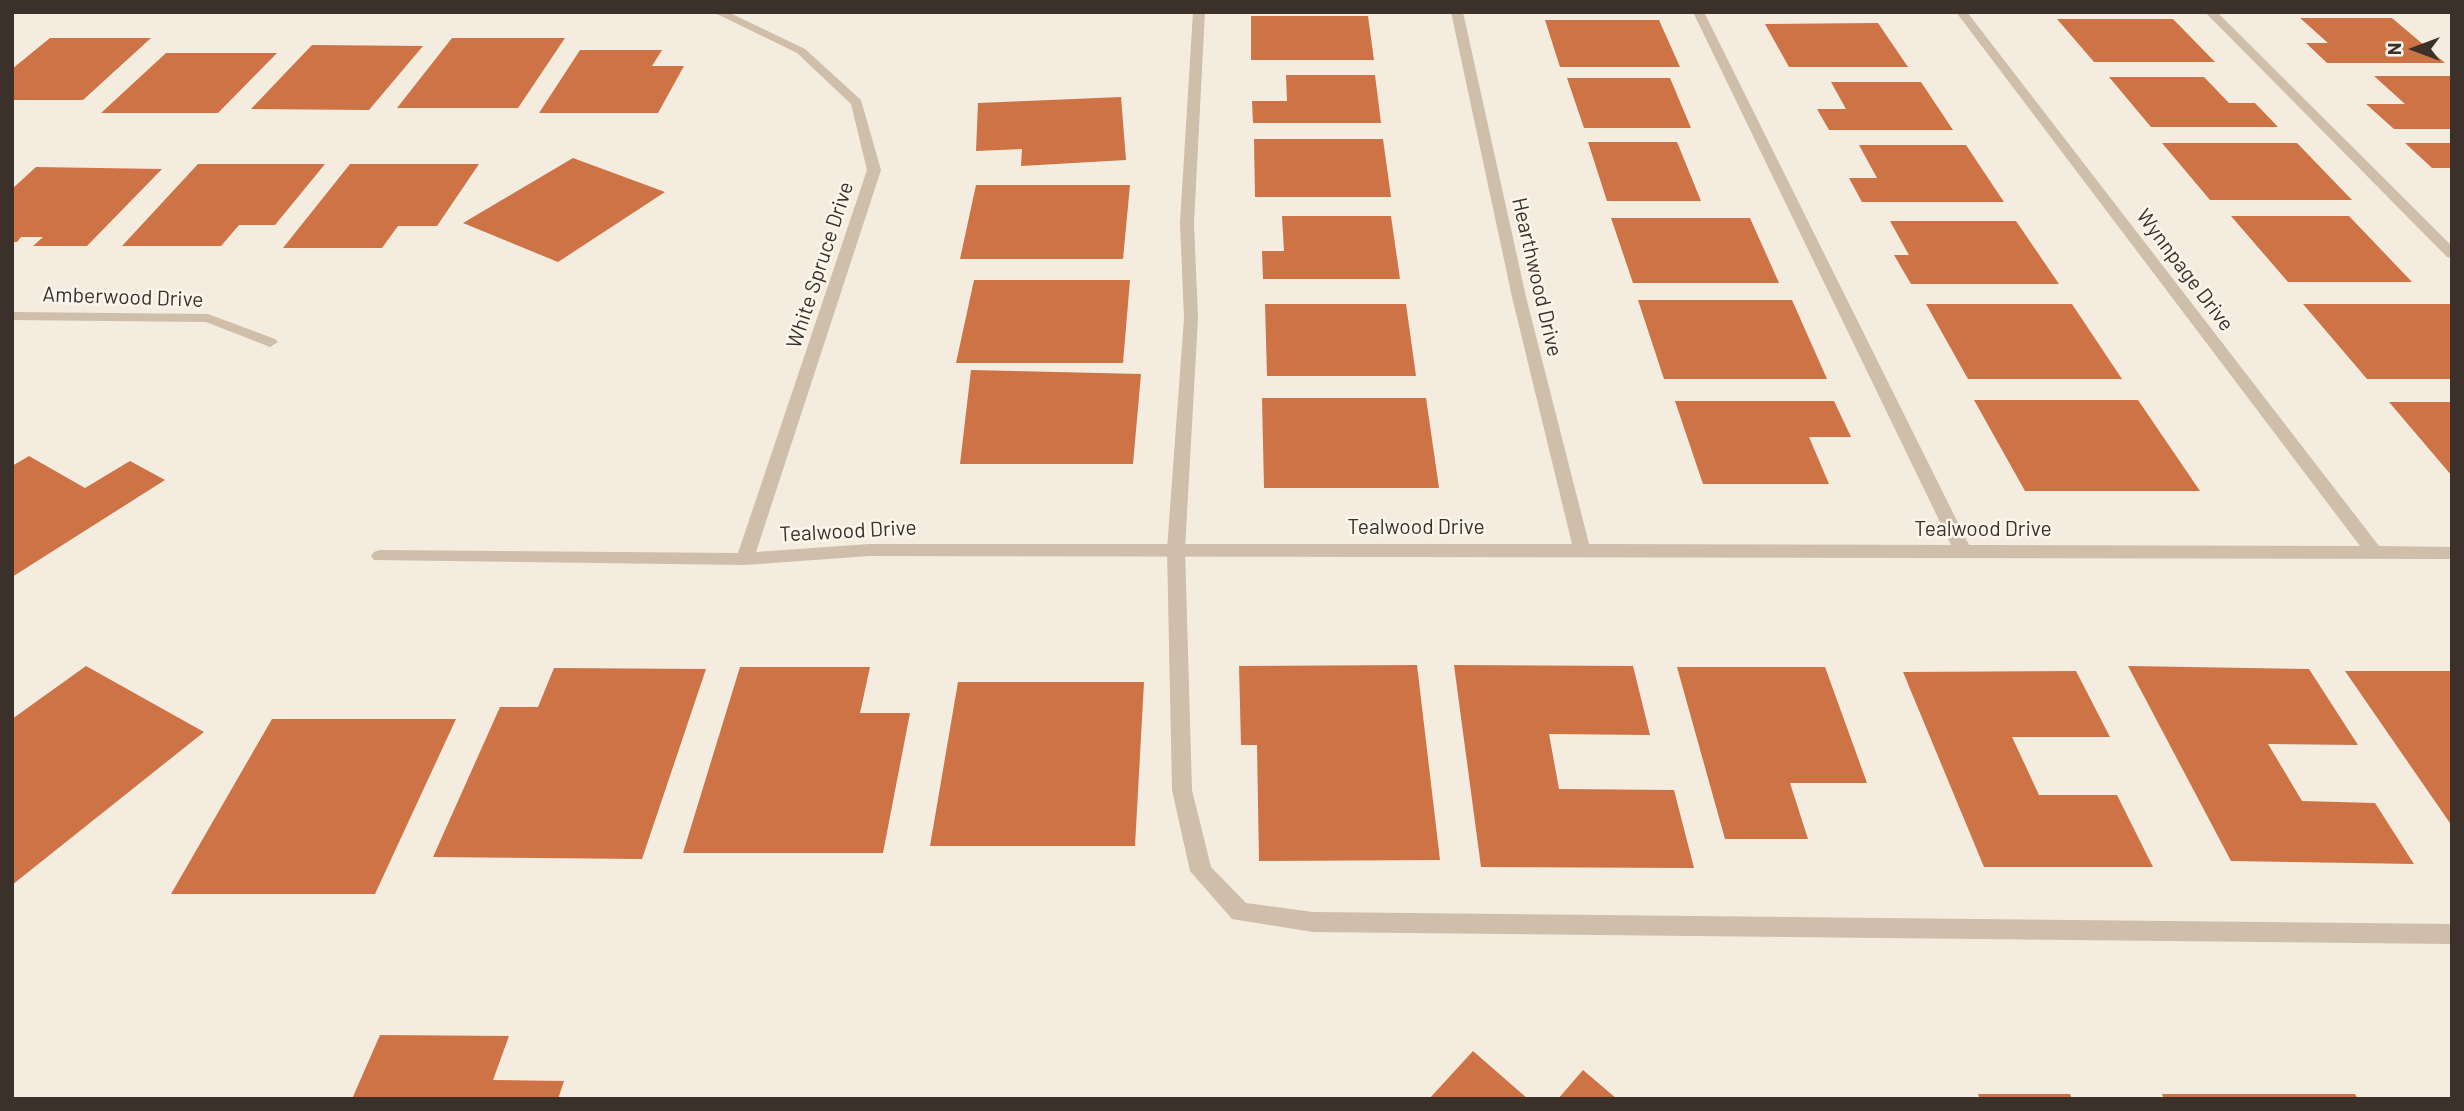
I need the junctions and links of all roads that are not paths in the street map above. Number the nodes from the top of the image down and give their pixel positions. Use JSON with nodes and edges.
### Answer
{"nodes":[{"id":1,"x":718,"y":12,"type":"edge"},
{"id":2,"x":1199,"y":12,"type":"edge"},
{"id":3,"x":1457,"y":12,"type":"edge"},
{"id":4,"x":1698,"y":12,"type":"edge"},
{"id":5,"x":1961,"y":12,"type":"edge"},
{"id":6,"x":2210,"y":12,"type":"edge"},
{"id":7,"x":2452,"y":254,"type":"edge"},
{"id":8,"x":12,"y":316,"type":"edge"},
{"id":9,"x":271,"y":342,"type":"dead end"},
{"id":10,"x":1176,"y":549,"type":"junction"},
{"id":11,"x":1582,"y":550,"type":"junction"},
{"id":12,"x":1963,"y":551,"type":"junction"},
{"id":13,"x":2374,"y":553,"type":"junction"},
{"id":14,"x":2452,"y":553,"type":"edge"},
{"id":15,"x":380,"y":556,"type":"dead end"},
{"id":16,"x":745,"y":559,"type":"junction"},
{"id":17,"x":2452,"y":934,"type":"edge"}],
"edges":[{"from":1,"to":16,"type":"street","name":"White Spruce Drive"},
{"from":2,"to":10,"type":"street"},
{"from":3,"to":11,"type":"street","name":"Hearthwood Drive"},
{"from":4,"to":12,"type":"street"},
{"from":5,"to":13,"type":"street","name":"Wynnpage Drive"},
{"from":6,"to":7,"type":"street"},
{"from":8,"to":9,"type":"street","name":"Amberwood Drive"},
{"from":10,"to":11,"type":"street","name":"Tealwood Drive"},
{"from":10,"to":16,"type":"street","name":"Tealwood Drive"},
{"from":10,"to":17,"type":"street"},
{"from":11,"to":12,"type":"street","name":"Tealwood Drive"},
{"from":12,"to":13,"type":"street","name":"Tealwood Drive"},
{"from":13,"to":14,"type":"street","name":"Tealwood Drive"},
{"from":15,"to":16,"type":"street","name":"Tealwood Drive"}]}
